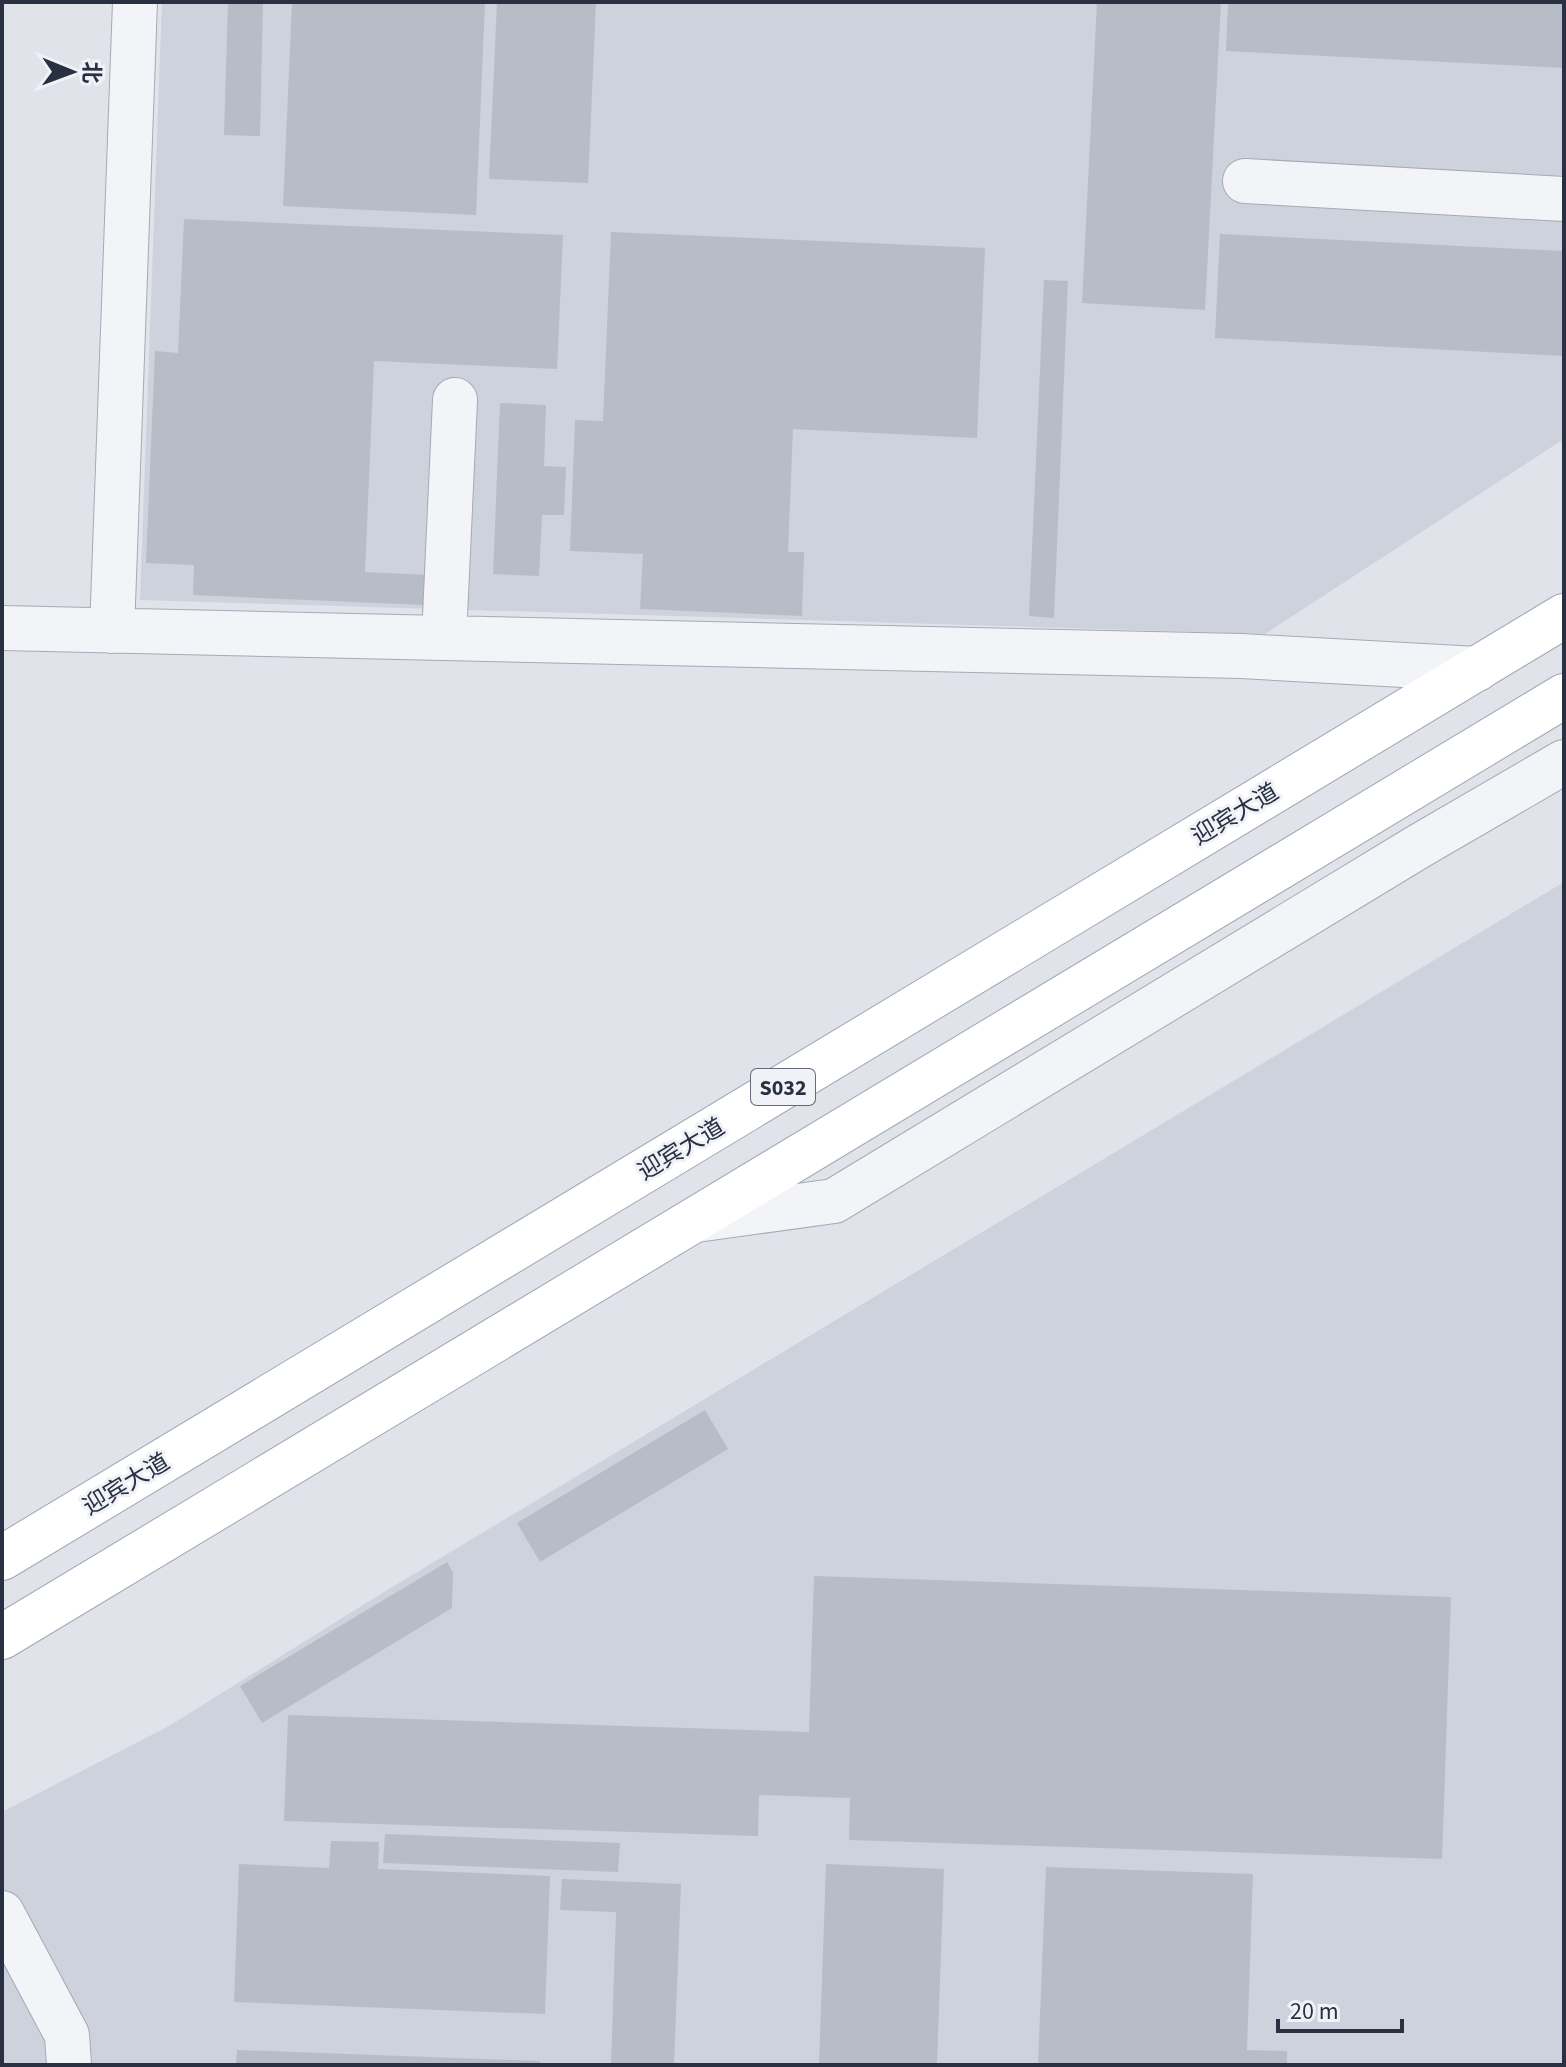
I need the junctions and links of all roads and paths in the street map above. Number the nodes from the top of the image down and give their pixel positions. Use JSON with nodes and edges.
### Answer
{"nodes":[{"id":1,"x":135,"y":2,"type":"edge"},
{"id":2,"x":1245,"y":181,"type":"dead end"},
{"id":3,"x":1564,"y":199,"type":"edge"},
{"id":4,"x":455,"y":400,"type":"dead end"},
{"id":5,"x":1564,"y":616,"type":"edge"},
{"id":6,"x":2,"y":628,"type":"edge"},
{"id":7,"x":112,"y":631,"type":"junction"},
{"id":8,"x":444,"y":638,"type":"junction"},
{"id":9,"x":1477,"y":669,"type":"junction"},
{"id":10,"x":1564,"y":696,"type":"edge"},
{"id":11,"x":1564,"y":762,"type":"edge"},
{"id":12,"x":696,"y":1220,"type":"junction"},
{"id":13,"x":2,"y":1558,"type":"edge"},
{"id":14,"x":2,"y":1637,"type":"edge"},
{"id":15,"x":2,"y":1913,"type":"edge"},
{"id":16,"x":69,"y":2065,"type":"edge"}],
"edges":[{"from":1,"to":7,"type":"street"},
{"from":2,"to":3,"type":"street"},
{"from":4,"to":8,"type":"street"},
{"from":5,"to":9,"type":"main road","name":"迎宾大道","number":"S032"},
{"from":6,"to":7,"type":"street"},
{"from":7,"to":8,"type":"street"},
{"from":8,"to":9,"type":"street"},
{"from":9,"to":13,"type":"main road","name":"迎宾大道","number":"S032"},
{"from":10,"to":12,"type":"main road"},
{"from":11,"to":12,"type":"street"},
{"from":12,"to":14,"type":"main road"},
{"from":15,"to":16,"type":"street"}]}
